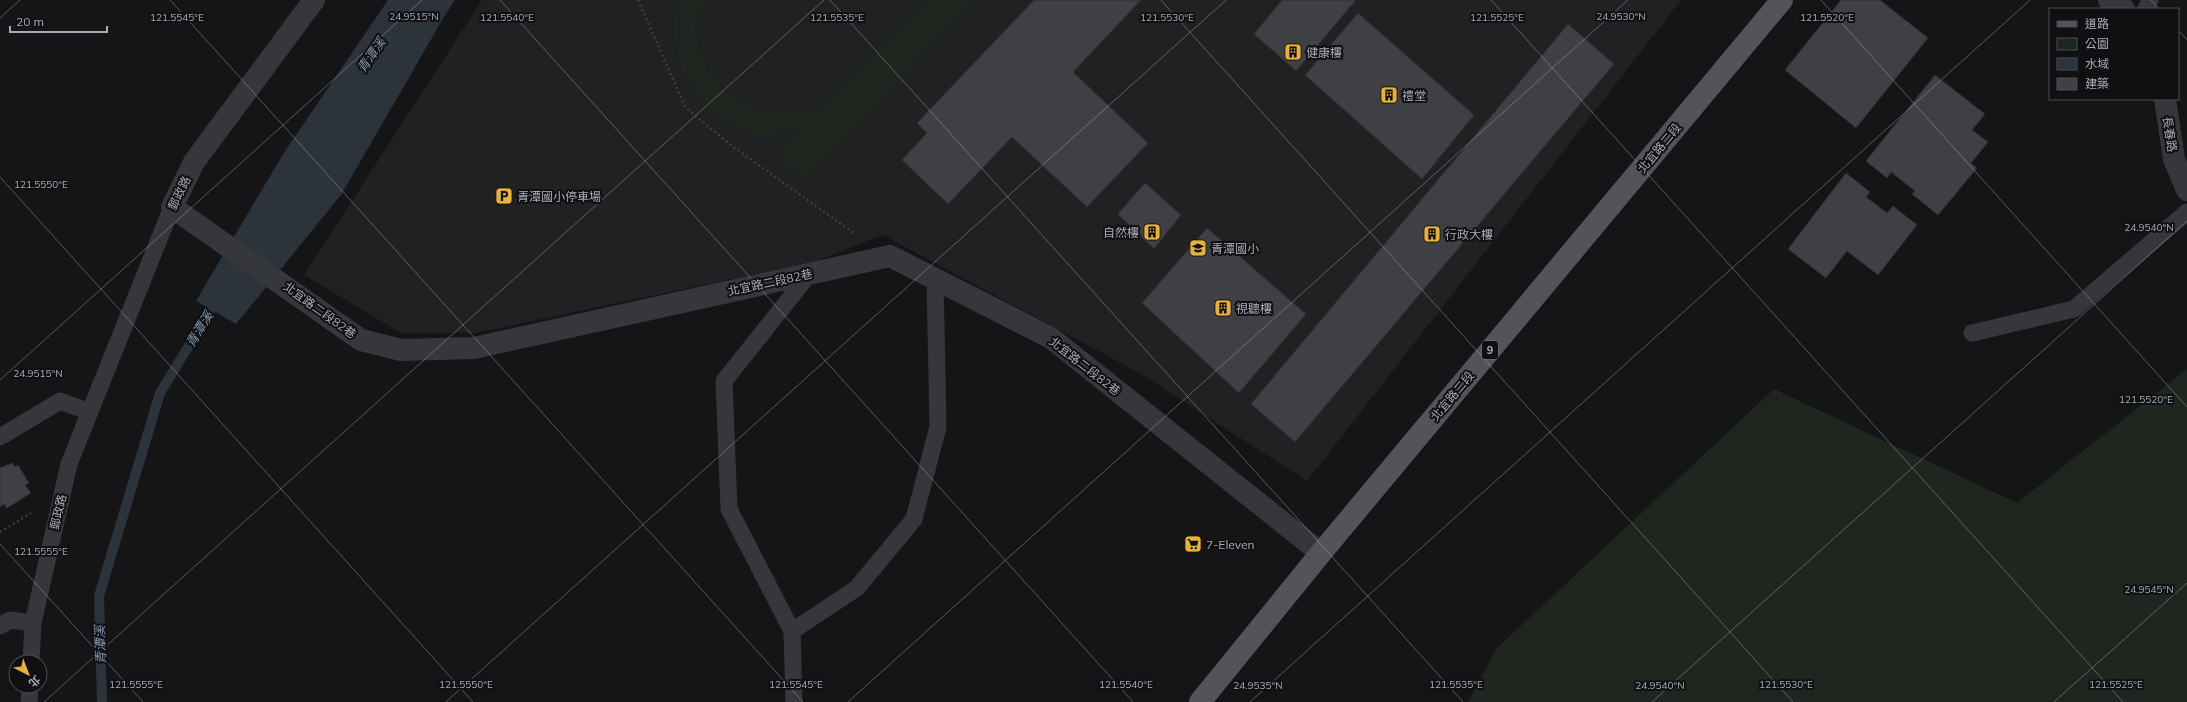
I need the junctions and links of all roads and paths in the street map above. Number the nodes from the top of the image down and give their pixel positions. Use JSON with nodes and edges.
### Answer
{"nodes":[{"id":1,"x":314,"y":0,"type":"edge"},
{"id":2,"x":638,"y":0,"type":"edge"},
{"id":3,"x":1782,"y":0,"type":"edge"},
{"id":4,"x":2109,"y":0,"type":"edge"},
{"id":5,"x":2122,"y":8,"type":"edge"},
{"id":6,"x":2164,"y":100,"type":"edge"},
{"id":7,"x":2187,"y":190,"type":"edge"},
{"id":8,"x":172,"y":207,"type":"junction"},
{"id":9,"x":2187,"y":212,"type":"edge"},
{"id":10,"x":846,"y":229,"type":"dead end"},
{"id":11,"x":810,"y":273,"type":"junction"},
{"id":12,"x":935,"y":278,"type":"junction"},
{"id":13,"x":1972,"y":333,"type":"dead end"},
{"id":14,"x":90,"y":412,"type":"junction"},
{"id":15,"x":0,"y":437,"type":"edge"},
{"id":16,"x":1321,"y":553,"type":"junction"},
{"id":17,"x":33,"y":623,"type":"junction"},
{"id":18,"x":0,"y":626,"type":"edge"},
{"id":19,"x":792,"y":631,"type":"junction"},
{"id":20,"x":31,"y":654,"type":"edge"},
{"id":21,"x":794,"y":702,"type":"edge"},
{"id":22,"x":1200,"y":702,"type":"edge"}],
"edges":[{"from":1,"to":8,"type":"street","name":"郵政路"},
{"from":2,"to":10,"type":"path"},
{"from":3,"to":16,"type":"main road","name":"北宜路二段","number":"9"},
{"from":4,"to":5,"type":"street"},
{"from":6,"to":7,"type":"street","name":"長春路"},
{"from":8,"to":11,"type":"street","name":"北宜路二段82巷"},
{"from":8,"to":14,"type":"lane","name":"郵政路"},
{"from":9,"to":13,"type":"lane"},
{"from":11,"to":12,"type":"street","name":"北宜路二段82巷"},
{"from":11,"to":19,"type":"lane"},
{"from":12,"to":16,"type":"street","name":"北宜路二段82巷"},
{"from":12,"to":19,"type":"lane"},
{"from":14,"to":15,"type":"lane"},
{"from":14,"to":17,"type":"lane","name":"郵政路"},
{"from":16,"to":22,"type":"main road","name":"北宜路二段","number":"9"},
{"from":17,"to":18,"type":"lane"},
{"from":17,"to":20,"type":"lane","name":"郵政路"},
{"from":19,"to":21,"type":"lane"}]}
